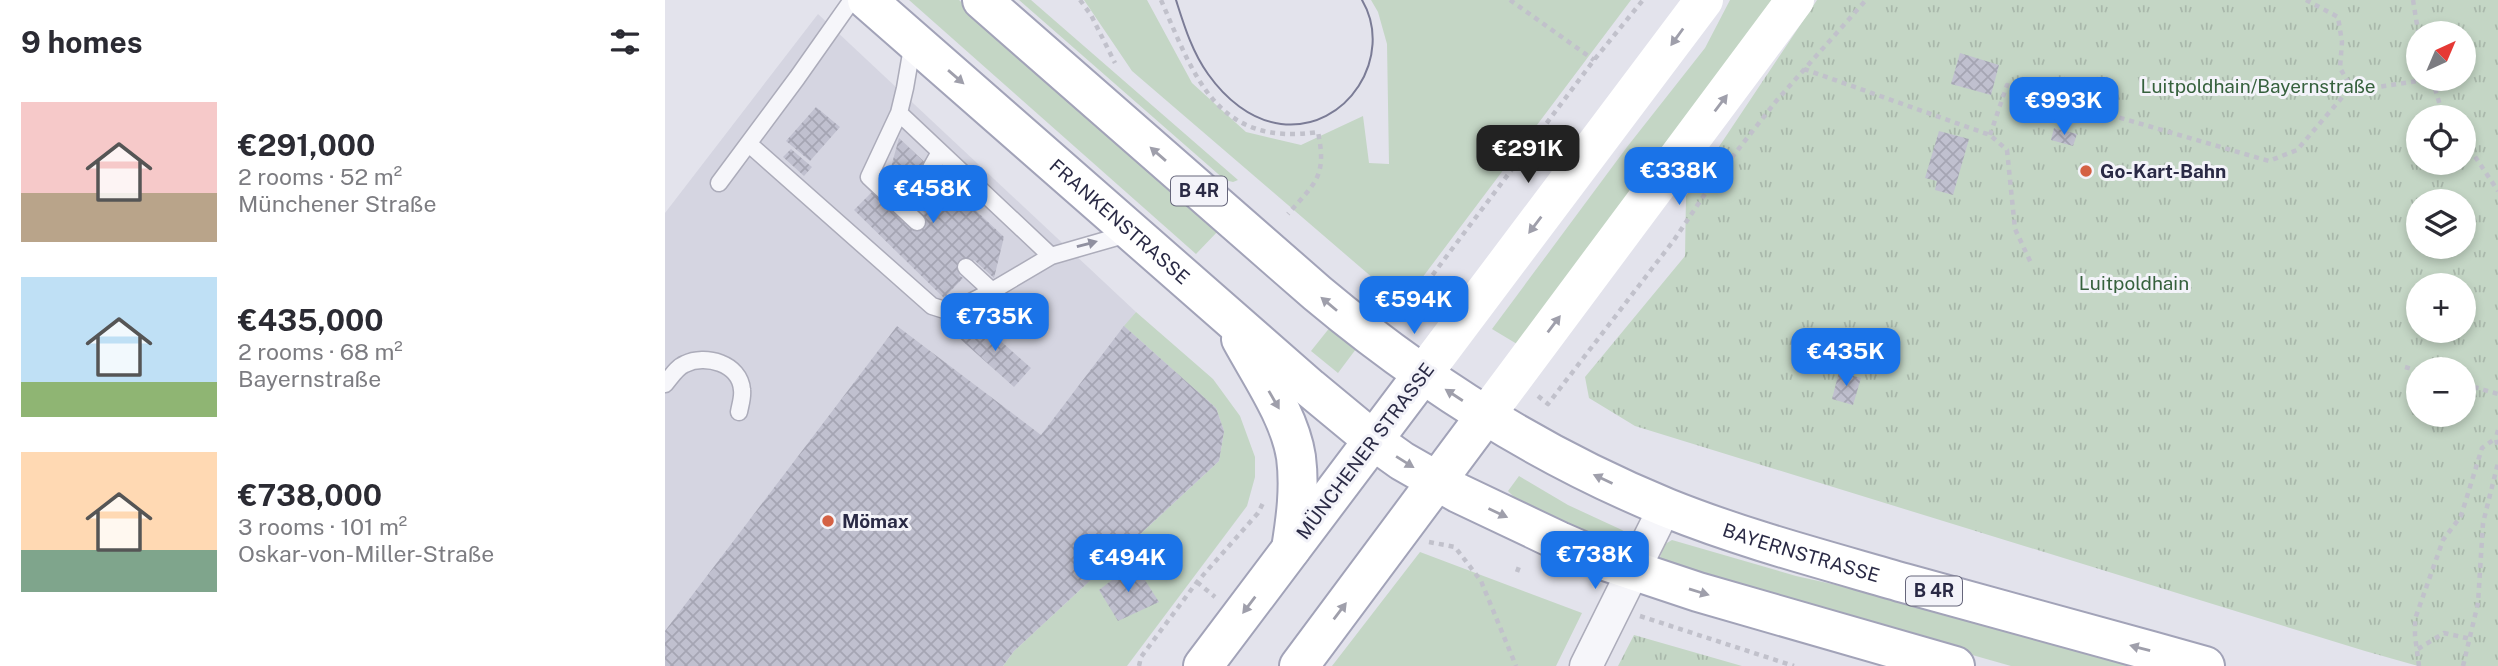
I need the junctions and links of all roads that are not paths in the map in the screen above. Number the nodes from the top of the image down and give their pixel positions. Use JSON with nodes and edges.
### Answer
{"nodes":[{"id":1,"x":852,"y":0,"type":"edge"},
{"id":2,"x":867,"y":0,"type":"edge"},
{"id":3,"x":982,"y":0,"type":"edge"},
{"id":4,"x":1704,"y":0,"type":"edge"},
{"id":5,"x":1795,"y":0,"type":"edge"},
{"id":6,"x":913,"y":40,"type":"junction"},
{"id":7,"x":899,"y":113,"type":"junction"},
{"id":8,"x":749,"y":144,"type":"junction"},
{"id":9,"x":940,"y":152,"type":"junction"},
{"id":10,"x":931,"y":169,"type":"dead end"},
{"id":11,"x":719,"y":183,"type":"dead end"},
{"id":12,"x":917,"y":222,"type":"dead end"},
{"id":13,"x":1133,"y":232,"type":"junction"},
{"id":14,"x":1051,"y":256,"type":"junction"},
{"id":15,"x":966,"y":267,"type":"dead end"},
{"id":16,"x":992,"y":291,"type":"junction"},
{"id":17,"x":1231,"y":318,"type":"junction"},
{"id":18,"x":1423,"y":374,"type":"junction"},
{"id":19,"x":665,"y":384,"type":"edge"},
{"id":20,"x":739,"y":412,"type":"dead end"},
{"id":21,"x":1486,"y":415,"type":"junction"},
{"id":22,"x":1374,"y":441,"type":"junction"},
{"id":23,"x":1437,"y":482,"type":"junction"},
{"id":24,"x":1665,"y":507,"type":"junction"},
{"id":25,"x":1290,"y":551,"type":"junction"},
{"id":26,"x":1634,"y":571,"type":"junction"},
{"id":27,"x":1203,"y":666,"type":"edge"},
{"id":28,"x":1299,"y":666,"type":"edge"},
{"id":29,"x":1586,"y":666,"type":"edge"},
{"id":30,"x":1955,"y":666,"type":"edge"},
{"id":31,"x":2205,"y":666,"type":"edge"}],
"edges":[{"from":1,"to":8,"type":"lane"},
{"from":2,"to":6,"type":"main road","name":"FRANKENSTRASSE"},
{"from":18,"to":3,"type":"main road","number":"B 4R","one_way":true},
{"from":4,"to":18,"type":"main road","name":"MÜNCHENER STRASSE","one_way":true},
{"from":21,"to":5,"type":"main road","one_way":true},
{"from":6,"to":7,"type":"lane"},
{"from":6,"to":13,"type":"main road","name":"FRANKENSTRASSE","one_way":true},
{"from":7,"to":9,"type":"lane"},
{"from":7,"to":12,"type":"lane"},
{"from":8,"to":11,"type":"lane"},
{"from":8,"to":16,"type":"lane"},
{"from":9,"to":10,"type":"lane"},
{"from":9,"to":14,"type":"lane"},
{"from":14,"to":13,"type":"lane","one_way":true},
{"from":13,"to":17,"type":"main road","name":"FRANKENSTRASSE"},
{"from":14,"to":16,"type":"lane"},
{"from":15,"to":16,"type":"lane"},
{"from":17,"to":22,"type":"main road","name":"FRANKENSTRASSE"},
{"from":17,"to":25,"type":"main road","one_way":true},
{"from":21,"to":18,"type":"main road","name":"BAYERNSTRASSE","number":"B 4R","one_way":true},
{"from":18,"to":22,"type":"main road","name":"MÜNCHENER STRASSE"},
{"from":19,"to":20,"type":"lane"},
{"from":21,"to":23,"type":"main road"},
{"from":24,"to":21,"type":"main road","name":"BAYERNSTRASSE","number":"B 4R","one_way":true},
{"from":22,"to":23,"type":"main road","one_way":true},
{"from":22,"to":25,"type":"main road","name":"MÜNCHENER STRASSE"},
{"from":23,"to":26,"type":"main road","one_way":true},
{"from":28,"to":23,"type":"main road","one_way":true},
{"from":24,"to":26,"type":"street"},
{"from":31,"to":24,"type":"main road","name":"BAYERNSTRASSE","number":"B 4R","one_way":true},
{"from":25,"to":27,"type":"main road","name":"MÜNCHENER STRASSE","one_way":true},
{"from":26,"to":29,"type":"street"},
{"from":26,"to":30,"type":"main road","one_way":true}]}
